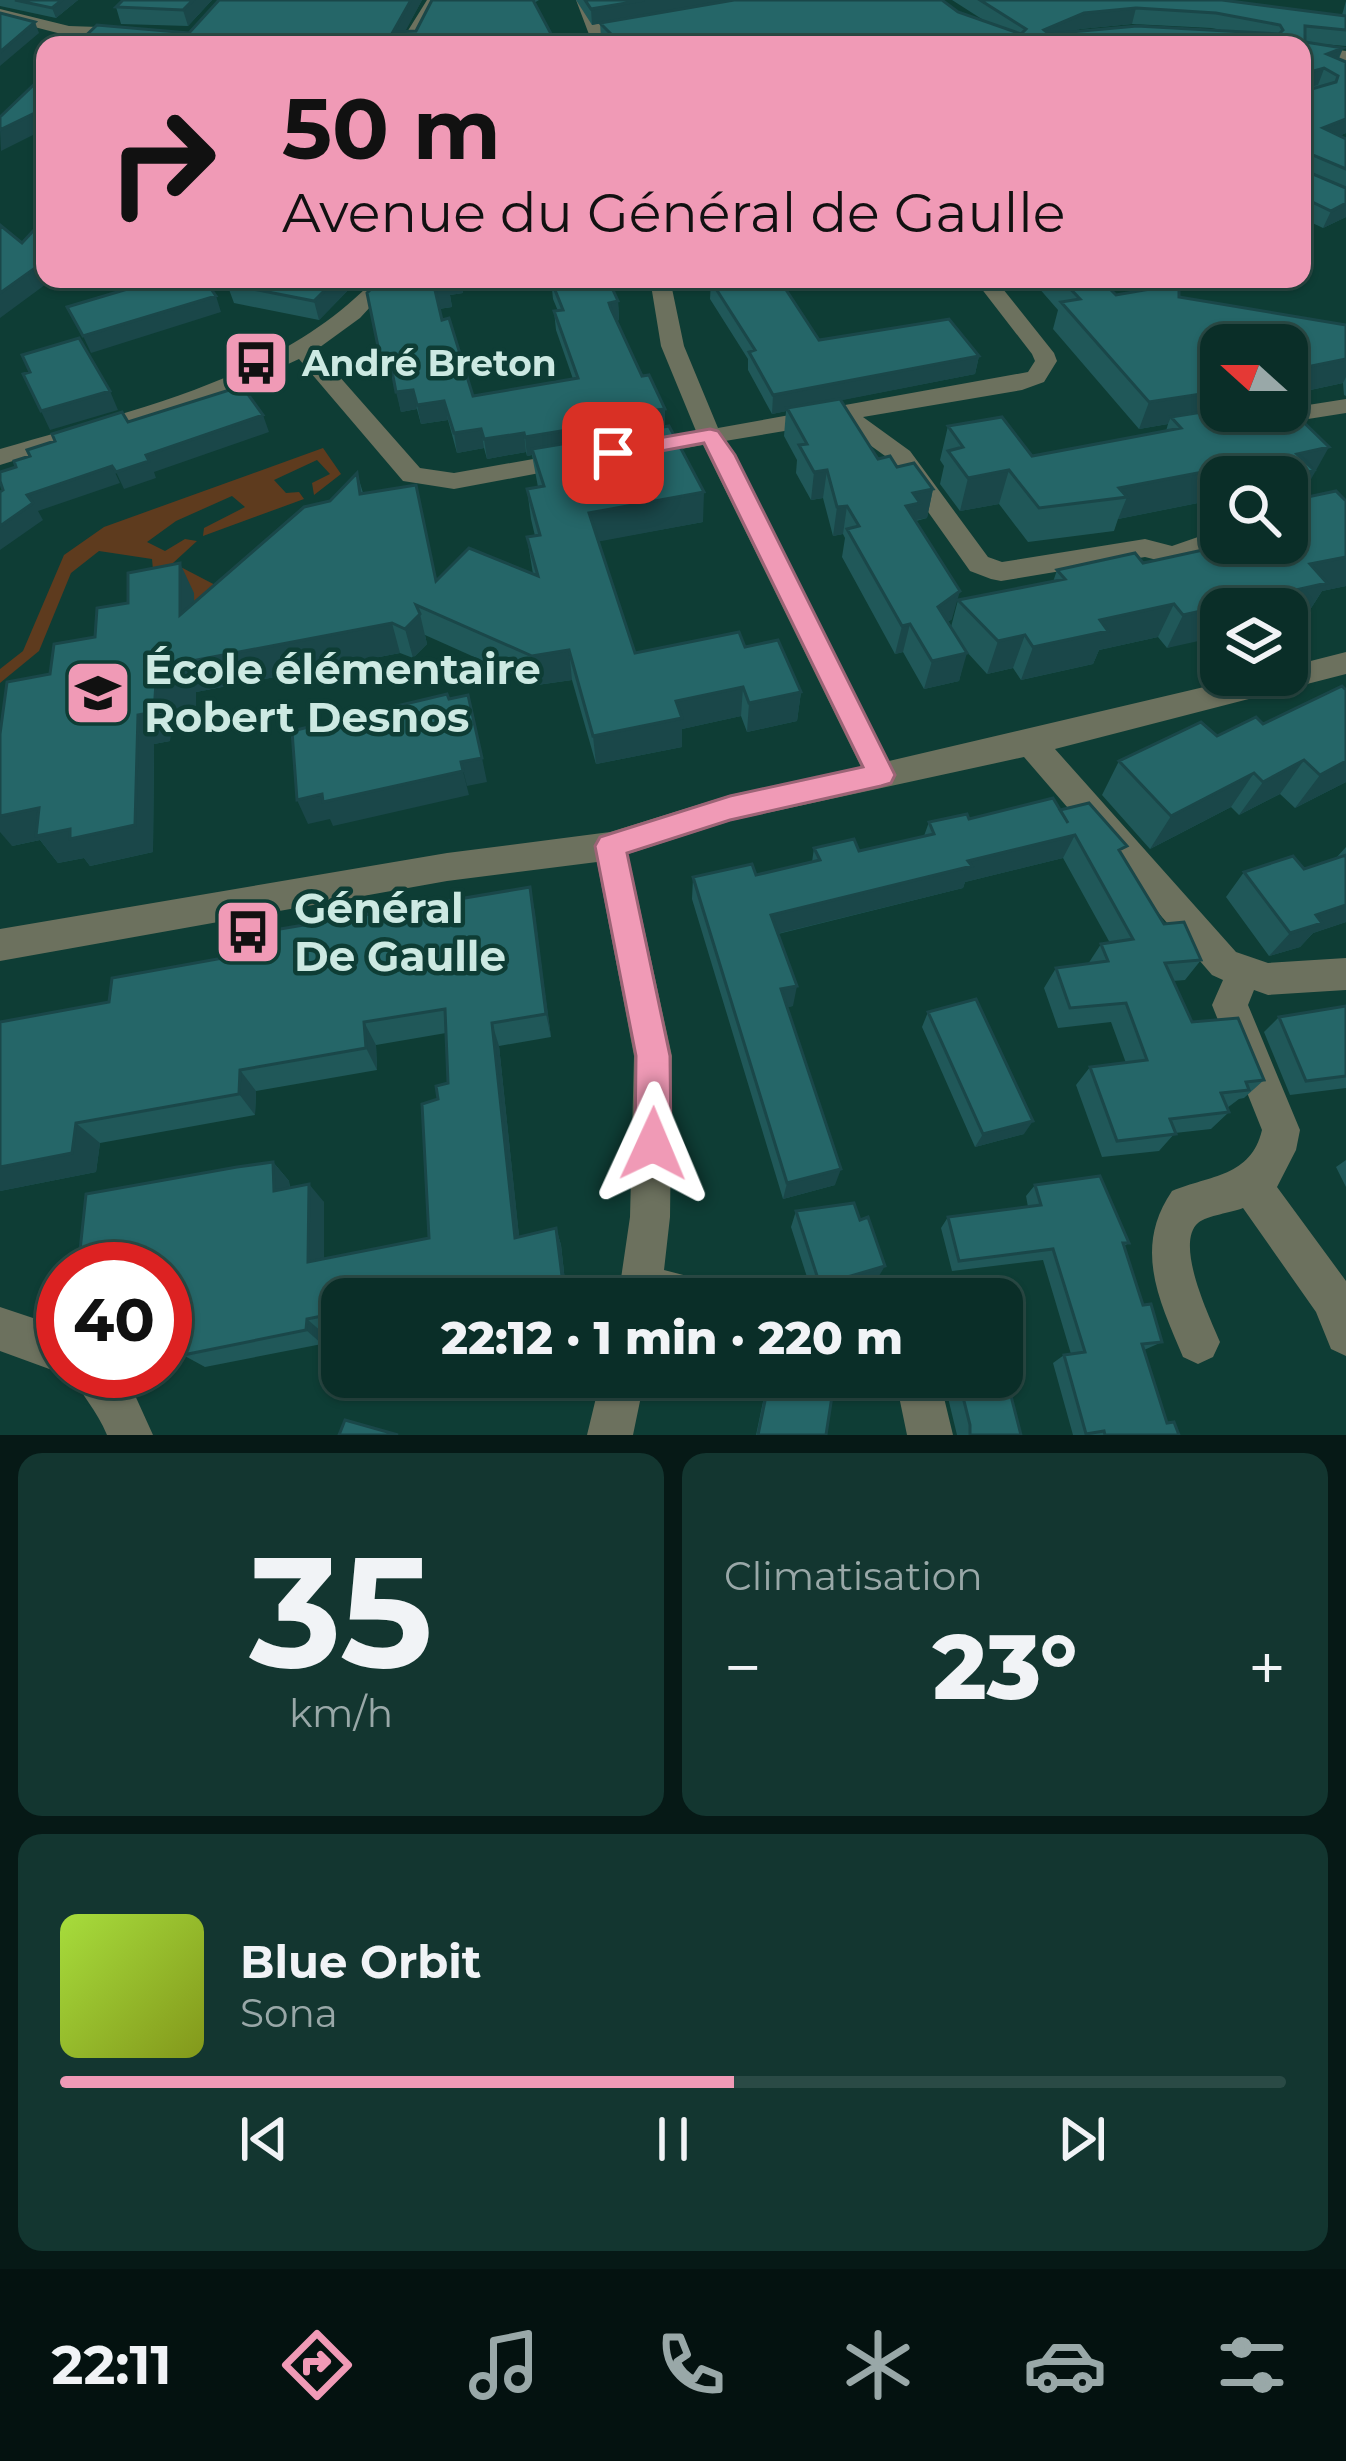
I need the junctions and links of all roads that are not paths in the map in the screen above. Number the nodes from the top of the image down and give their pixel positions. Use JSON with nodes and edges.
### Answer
{"nodes":[{"id":1,"x":434,"y":0,"type":"edge"},
{"id":2,"x":583,"y":0,"type":"edge"},
{"id":3,"x":0,"y":13,"type":"edge"},
{"id":4,"x":617,"y":26,"type":"edge"},
{"id":5,"x":153,"y":34,"type":"edge"},
{"id":6,"x":412,"y":36,"type":"edge"},
{"id":7,"x":598,"y":36,"type":"edge"},
{"id":8,"x":600,"y":36,"type":"edge"},
{"id":9,"x":1311,"y":51,"type":"edge"},
{"id":10,"x":1346,"y":56,"type":"edge"},
{"id":11,"x":378,"y":288,"type":"edge"},
{"id":12,"x":660,"y":288,"type":"edge"},
{"id":13,"x":990,"y":288,"type":"edge"},
{"id":14,"x":304,"y":350,"type":"junction"},
{"id":15,"x":1346,"y":406,"type":"edge"},
{"id":16,"x":1308,"y":412,"type":"edge"},
{"id":17,"x":844,"y":415,"type":"junction"},
{"id":18,"x":710,"y":435,"type":"junction"},
{"id":19,"x":0,"y":457,"type":"edge"},
{"id":20,"x":1200,"y":545,"type":"edge"},
{"id":21,"x":1346,"y":663,"type":"edge"},
{"id":22,"x":1031,"y":743,"type":"junction"},
{"id":23,"x":881,"y":775,"type":"junction"},
{"id":24,"x":610,"y":846,"type":"junction"},
{"id":25,"x":0,"y":946,"type":"edge"},
{"id":26,"x":1243,"y":973,"type":"junction"},
{"id":27,"x":1346,"y":974,"type":"edge"},
{"id":28,"x":1253,"y":1187,"type":"junction"},
{"id":29,"x":643,"y":1278,"type":"edge"},
{"id":30,"x":0,"y":1329,"type":"edge"},
{"id":31,"x":1346,"y":1334,"type":"edge"},
{"id":32,"x":36,"y":1339,"type":"edge"},
{"id":33,"x":1198,"y":1342,"type":"dead end"},
{"id":34,"x":114,"y":1398,"type":"edge"},
{"id":35,"x":618,"y":1398,"type":"edge"},
{"id":36,"x":922,"y":1398,"type":"edge"},
{"id":37,"x":130,"y":1435,"type":"edge"},
{"id":38,"x":610,"y":1435,"type":"edge"},
{"id":39,"x":930,"y":1435,"type":"edge"}],
"edges":[{"from":1,"to":6,"type":"street"},
{"from":2,"to":7,"type":"street"},
{"from":3,"to":5,"type":"street"},
{"from":4,"to":8,"type":"street"},
{"from":9,"to":10,"type":"street"},
{"from":11,"to":14,"type":"street"},
{"from":12,"to":18,"type":"street"},
{"from":13,"to":17,"type":"street"},
{"from":14,"to":18,"type":"street"},
{"from":14,"to":19,"type":"street"},
{"from":15,"to":16,"type":"street"},
{"from":17,"to":18,"type":"street"},
{"from":17,"to":20,"type":"street"},
{"from":18,"to":23,"type":"street"},
{"from":21,"to":22,"type":"street"},
{"from":22,"to":23,"type":"street"},
{"from":22,"to":26,"type":"street"},
{"from":23,"to":24,"type":"street"},
{"from":24,"to":25,"type":"street"},
{"from":24,"to":29,"type":"street"},
{"from":26,"to":27,"type":"street"},
{"from":26,"to":28,"type":"street"},
{"from":28,"to":31,"type":"street"},
{"from":28,"to":33,"type":"street"},
{"from":30,"to":32,"type":"street"},
{"from":34,"to":37,"type":"street"},
{"from":35,"to":38,"type":"street"},
{"from":36,"to":39,"type":"street"}]}
